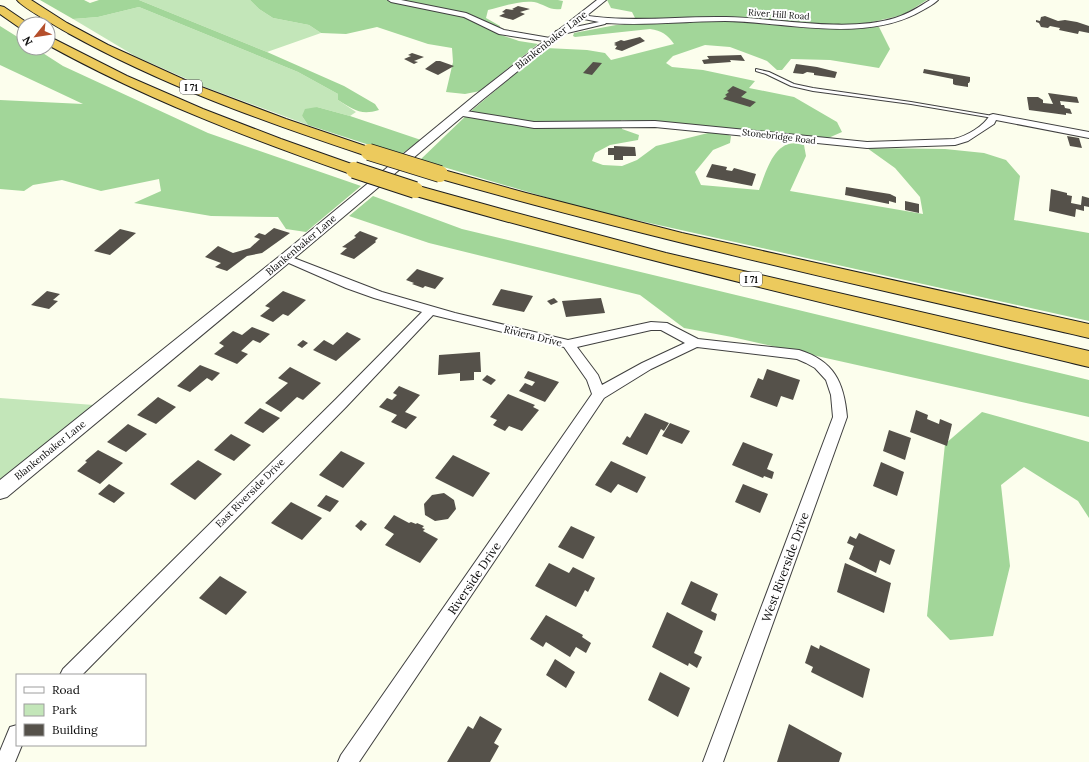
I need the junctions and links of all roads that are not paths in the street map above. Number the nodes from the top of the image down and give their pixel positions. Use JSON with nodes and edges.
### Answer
{"nodes":[{"id":1,"x":23,"y":0,"type":"edge"},
{"id":2,"x":391,"y":0,"type":"edge"},
{"id":3,"x":602,"y":0,"type":"edge"},
{"id":4,"x":934,"y":0,"type":"edge"},
{"id":5,"x":0,"y":9,"type":"edge"},
{"id":6,"x":581,"y":17,"type":"junction"},
{"id":7,"x":16,"y":20,"type":"edge"},
{"id":8,"x":617,"y":21,"type":"junction"},
{"id":9,"x":555,"y":37,"type":"junction"},
{"id":10,"x":56,"y":44,"type":"edge"},
{"id":11,"x":757,"y":70,"type":"dead end"},
{"id":12,"x":460,"y":113,"type":"junction"},
{"id":13,"x":993,"y":117,"type":"junction"},
{"id":14,"x":1089,"y":135,"type":"edge"},
{"id":15,"x":286,"y":258,"type":"junction"},
{"id":16,"x":430,"y":311,"type":"junction"},
{"id":17,"x":1089,"y":331,"type":"edge"},
{"id":18,"x":696,"y":343,"type":"junction"},
{"id":19,"x":568,"y":344,"type":"junction"},
{"id":20,"x":1089,"y":359,"type":"edge"},
{"id":21,"x":828,"y":371,"type":"joint"},
{"id":22,"x":599,"y":394,"type":"junction"},
{"id":23,"x":0,"y":491,"type":"edge"},
{"id":24,"x":70,"y":674,"type":"edge"},
{"id":25,"x":16,"y":736,"type":"edge"},
{"id":26,"x":5,"y":762,"type":"edge"},
{"id":27,"x":348,"y":762,"type":"edge"},
{"id":28,"x":714,"y":762,"type":"edge"}],
"edges":[{"from":1,"to":17,"type":"highway","number":"I 71","bridge":true},
{"from":2,"to":9,"type":"street"},
{"from":3,"to":6,"type":"street","name":"Blankenbaker Lane"},
{"from":4,"to":8,"type":"street","name":"River Hill Road"},
{"from":5,"to":7,"type":"highway"},
{"from":6,"to":8,"type":"street","name":"River Hill Road"},
{"from":6,"to":9,"type":"street","name":"Blankenbaker Lane"},
{"from":8,"to":9,"type":"street","name":"River Hill Road"},
{"from":9,"to":12,"type":"street","name":"Blankenbaker Lane"},
{"from":10,"to":20,"type":"highway","number":"I 71","bridge":true},
{"from":11,"to":13,"type":"lane"},
{"from":12,"to":13,"type":"street","name":"Stonebridge Road"},
{"from":12,"to":15,"type":"street","name":"Blankenbaker Lane"},
{"from":13,"to":14,"type":"street"},
{"from":15,"to":16,"type":"street","name":"Riviera Drive"},
{"from":15,"to":23,"type":"street","name":"Blankenbaker Lane"},
{"from":16,"to":19,"type":"street","name":"Riviera Drive"},
{"from":16,"to":24,"type":"street","name":"East Riverside Drive"},
{"from":18,"to":19,"type":"street","name":"Riviera Drive"},
{"from":18,"to":21,"type":"street","name":"Riviera Drive"},
{"from":18,"to":22,"type":"street","name":"Riverside Drive"},
{"from":19,"to":22,"type":"street"},
{"from":21,"to":28,"type":"street","name":"West Riverside Drive"},
{"from":22,"to":27,"type":"street","name":"Riverside Drive"},
{"from":25,"to":26,"type":"street"}]}
